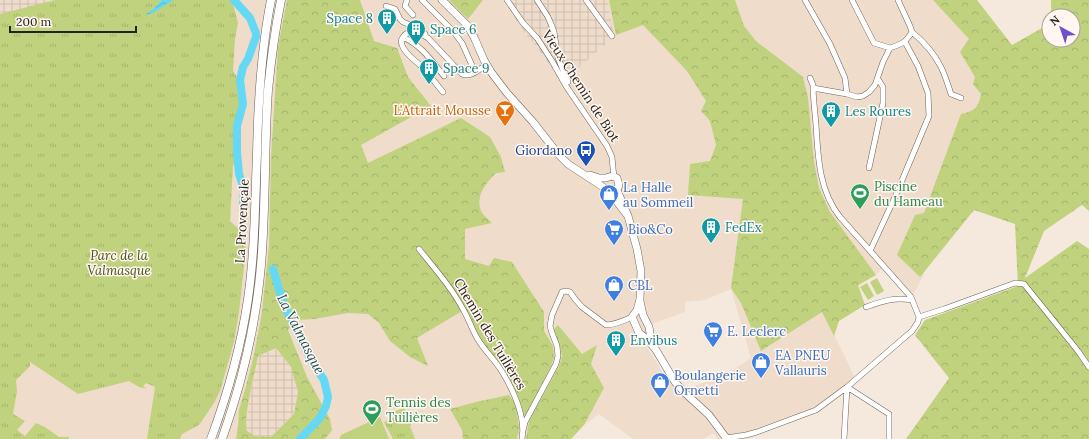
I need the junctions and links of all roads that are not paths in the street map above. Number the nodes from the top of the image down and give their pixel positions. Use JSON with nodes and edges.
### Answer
{"nodes":[{"id":1,"x":271,"y":0,"type":"edge"},
{"id":2,"x":281,"y":0,"type":"edge"},
{"id":3,"x":407,"y":0,"type":"edge"},
{"id":4,"x":422,"y":0,"type":"edge"},
{"id":5,"x":442,"y":0,"type":"edge"},
{"id":6,"x":507,"y":0,"type":"edge"},
{"id":7,"x":537,"y":0,"type":"edge"},
{"id":8,"x":586,"y":0,"type":"edge"},
{"id":9,"x":805,"y":0,"type":"edge"},
{"id":10,"x":852,"y":0,"type":"edge"},
{"id":11,"x":898,"y":0,"type":"edge"},
{"id":12,"x":386,"y":6,"type":"dead end"},
{"id":13,"x":413,"y":15,"type":"dead end"},
{"id":14,"x":912,"y":32,"type":"junction"},
{"id":15,"x":612,"y":36,"type":"dead end"},
{"id":16,"x":403,"y":37,"type":"junction"},
{"id":17,"x":428,"y":38,"type":"junction"},
{"id":18,"x":905,"y":42,"type":"junction"},
{"id":19,"x":890,"y":48,"type":"junction"},
{"id":20,"x":486,"y":65,"type":"junction"},
{"id":21,"x":475,"y":72,"type":"junction"},
{"id":22,"x":444,"y":76,"type":"dead end"},
{"id":23,"x":810,"y":78,"type":"dead end"},
{"id":24,"x":878,"y":79,"type":"junction"},
{"id":25,"x":813,"y":88,"type":"junction"},
{"id":26,"x":442,"y":92,"type":"dead end"},
{"id":27,"x":847,"y":94,"type":"junction"},
{"id":28,"x":575,"y":97,"type":"junction"},
{"id":29,"x":961,"y":98,"type":"dead end"},
{"id":30,"x":869,"y":168,"type":"dead end"},
{"id":31,"x":584,"y":174,"type":"junction"},
{"id":32,"x":610,"y":177,"type":"junction"},
{"id":33,"x":606,"y":189,"type":"junction"},
{"id":34,"x":617,"y":190,"type":"junction"},
{"id":35,"x":628,"y":216,"type":"junction"},
{"id":36,"x":419,"y":249,"type":"dead end"},
{"id":37,"x":870,"y":251,"type":"junction"},
{"id":38,"x":640,"y":299,"type":"junction"},
{"id":39,"x":912,"y":300,"type":"junction"},
{"id":40,"x":866,"y":307,"type":"dead end"},
{"id":41,"x":633,"y":315,"type":"junction"},
{"id":42,"x":643,"y":315,"type":"junction"},
{"id":43,"x":919,"y":317,"type":"junction"},
{"id":44,"x":621,"y":322,"type":"junction"},
{"id":45,"x":635,"y":324,"type":"junction"},
{"id":46,"x":650,"y":332,"type":"junction"},
{"id":47,"x":643,"y":336,"type":"junction"},
{"id":48,"x":656,"y":350,"type":"junction"},
{"id":49,"x":1089,"y":367,"type":"edge"},
{"id":50,"x":847,"y":387,"type":"junction"},
{"id":51,"x":522,"y":437,"type":"edge"},
{"id":52,"x":726,"y":438,"type":"edge"},
{"id":53,"x":211,"y":439,"type":"edge"},
{"id":54,"x":222,"y":439,"type":"edge"},
{"id":55,"x":844,"y":439,"type":"edge"},
{"id":56,"x":889,"y":439,"type":"edge"}],
"edges":[{"from":1,"to":53,"type":"highway","name":"La Provençale"},
{"from":2,"to":54,"type":"highway","name":"La Provençale"},
{"from":3,"to":13,"type":"street"},
{"from":4,"to":21,"type":"street"},
{"from":5,"to":20,"type":"main road"},
{"from":6,"to":28,"type":"street","name":"Vieux Chemin de Biot"},
{"from":7,"to":28,"type":"street"},
{"from":8,"to":15,"type":"street"},
{"from":9,"to":27,"type":"street"},
{"from":10,"to":19,"type":"street"},
{"from":11,"to":14,"type":"street"},
{"from":12,"to":17,"type":"street"},
{"from":14,"to":18,"type":"street"},
{"from":14,"to":29,"type":"street"},
{"from":16,"to":17,"type":"street"},
{"from":16,"to":22,"type":"street"},
{"from":16,"to":26,"type":"street"},
{"from":17,"to":21,"type":"street"},
{"from":18,"to":19,"type":"street"},
{"from":18,"to":37,"type":"street"},
{"from":19,"to":24,"type":"street"},
{"from":20,"to":21,"type":"street"},
{"from":20,"to":31,"type":"main road"},
{"from":23,"to":25,"type":"street"},
{"from":24,"to":27,"type":"street"},
{"from":24,"to":30,"type":"street"},
{"from":25,"to":27,"type":"street"},
{"from":25,"to":37,"type":"street"},
{"from":28,"to":32,"type":"street","name":"Vieux Chemin de Biot"},
{"from":31,"to":32,"type":"main road"},
{"from":31,"to":33,"type":"main road"},
{"from":32,"to":33,"type":"main road"},
{"from":32,"to":34,"type":"main road"},
{"from":33,"to":34,"type":"main road"},
{"from":33,"to":35,"type":"main road"},
{"from":34,"to":35,"type":"main road"},
{"from":35,"to":38,"type":"main road"},
{"from":36,"to":51,"type":"street","name":"Chemin des Tuilières"},
{"from":37,"to":39,"type":"street"},
{"from":38,"to":41,"type":"main road"},
{"from":38,"to":42,"type":"main road"},
{"from":39,"to":40,"type":"street"},
{"from":39,"to":43,"type":"street"},
{"from":41,"to":42,"type":"main road"},
{"from":41,"to":44,"type":"street"},
{"from":41,"to":45,"type":"main road"},
{"from":42,"to":46,"type":"main road"},
{"from":43,"to":49,"type":"street"},
{"from":43,"to":50,"type":"street"},
{"from":44,"to":45,"type":"street"},
{"from":44,"to":51,"type":"street"},
{"from":45,"to":47,"type":"main road"},
{"from":46,"to":47,"type":"main road"},
{"from":46,"to":48,"type":"main road"},
{"from":47,"to":48,"type":"main road"},
{"from":48,"to":52,"type":"main road"},
{"from":50,"to":52,"type":"street"},
{"from":50,"to":55,"type":"street"},
{"from":50,"to":56,"type":"street"}]}
